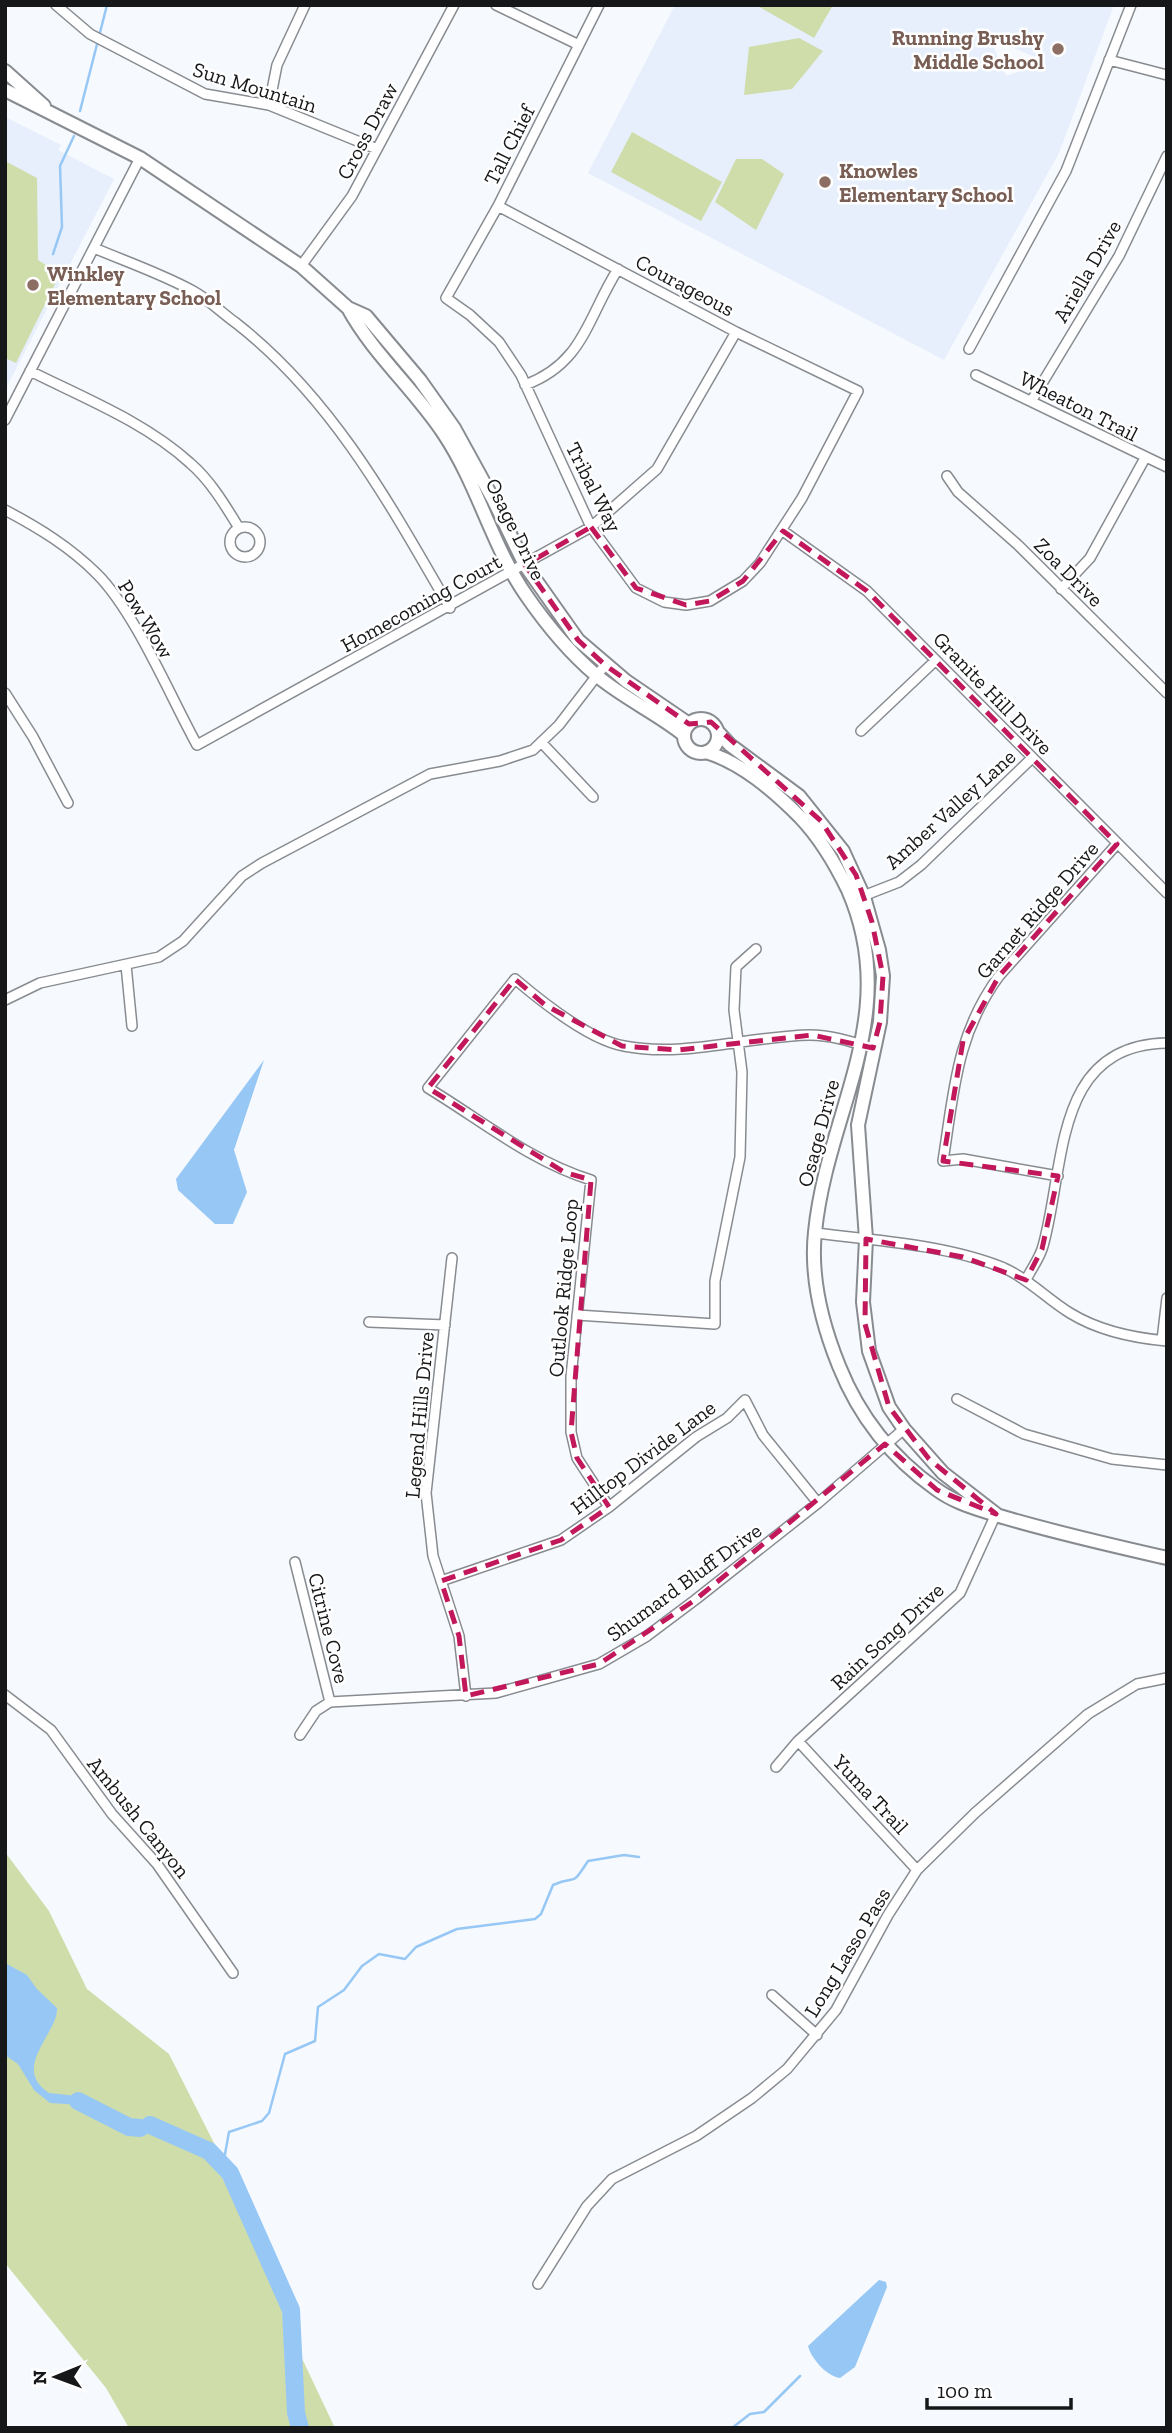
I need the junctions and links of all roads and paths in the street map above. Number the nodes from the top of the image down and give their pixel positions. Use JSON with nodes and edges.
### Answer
{"nodes":[{"id":1,"x":56,"y":5,"type":"edge"},
{"id":2,"x":304,"y":5,"type":"edge"},
{"id":3,"x":454,"y":5,"type":"edge"},
{"id":4,"x":496,"y":5,"type":"edge"},
{"id":5,"x":599,"y":5,"type":"edge"},
{"id":6,"x":1130,"y":5,"type":"edge"},
{"id":7,"x":579,"y":45,"type":"junction"},
{"id":8,"x":1110,"y":60,"type":"junction"},
{"id":9,"x":5,"y":71,"type":"edge"},
{"id":10,"x":1167,"y":75,"type":"edge"},
{"id":11,"x":5,"y":90,"type":"edge"},
{"id":12,"x":269,"y":105,"type":"junction"},
{"id":13,"x":55,"y":115,"type":"junction"},
{"id":14,"x":377,"y":149,"type":"junction"},
{"id":15,"x":1167,"y":156,"type":"edge"},
{"id":16,"x":141,"y":158,"type":"junction"},
{"id":17,"x":498,"y":206,"type":"junction"},
{"id":18,"x":94,"y":248,"type":"junction"},
{"id":19,"x":301,"y":266,"type":"junction"},
{"id":20,"x":618,"y":269,"type":"junction"},
{"id":21,"x":446,"y":298,"type":"joint"},
{"id":22,"x":348,"y":308,"type":"junction"},
{"id":23,"x":737,"y":332,"type":"junction"},
{"id":24,"x":969,"y":349,"type":"dead end"},
{"id":25,"x":30,"y":371,"type":"junction"},
{"id":26,"x":976,"y":375,"type":"dead end"},
{"id":27,"x":525,"y":385,"type":"junction"},
{"id":28,"x":858,"y":391,"type":"joint"},
{"id":29,"x":1032,"y":400,"type":"junction"},
{"id":30,"x":5,"y":420,"type":"edge"},
{"id":31,"x":1145,"y":458,"type":"junction"},
{"id":32,"x":1167,"y":467,"type":"edge"},
{"id":33,"x":947,"y":476,"type":"dead end"},
{"id":34,"x":5,"y":510,"type":"edge"},
{"id":35,"x":239,"y":527,"type":"dead end"},
{"id":36,"x":591,"y":527,"type":"junction"},
{"id":37,"x":783,"y":531,"type":"junction"},
{"id":38,"x":525,"y":565,"type":"junction"},
{"id":39,"x":512,"y":573,"type":"junction"},
{"id":40,"x":1061,"y":589,"type":"junction"},
{"id":41,"x":450,"y":608,"type":"junction"},
{"id":42,"x":936,"y":660,"type":"junction"},
{"id":43,"x":601,"y":670,"type":"junction"},
{"id":44,"x":1167,"y":693,"type":"edge"},
{"id":45,"x":5,"y":694,"type":"edge"},
{"id":46,"x":687,"y":729,"type":"junction"},
{"id":47,"x":717,"y":731,"type":"junction"},
{"id":48,"x":861,"y":731,"type":"dead end"},
{"id":49,"x":541,"y":742,"type":"junction"},
{"id":50,"x":197,"y":745,"type":"joint"},
{"id":51,"x":706,"y":752,"type":"junction"},
{"id":52,"x":1032,"y":758,"type":"junction"},
{"id":53,"x":593,"y":797,"type":"dead end"},
{"id":54,"x":68,"y":803,"type":"dead end"},
{"id":55,"x":1117,"y":844,"type":"junction"},
{"id":56,"x":1167,"y":893,"type":"edge"},
{"id":57,"x":858,"y":898,"type":"junction"},
{"id":58,"x":756,"y":949,"type":"dead end"},
{"id":59,"x":127,"y":965,"type":"junction"},
{"id":60,"x":5,"y":1000,"type":"edge"},
{"id":61,"x":132,"y":1026,"type":"dead end"},
{"id":62,"x":739,"y":1041,"type":"junction"},
{"id":63,"x":1167,"y":1044,"type":"edge"},
{"id":64,"x":868,"y":1046,"type":"junction"},
{"id":65,"x":1058,"y":1176,"type":"junction"},
{"id":66,"x":815,"y":1233,"type":"junction"},
{"id":67,"x":866,"y":1239,"type":"junction"},
{"id":68,"x":452,"y":1258,"type":"dead end"},
{"id":69,"x":1026,"y":1280,"type":"junction"},
{"id":70,"x":1167,"y":1298,"type":"edge"},
{"id":71,"x":578,"y":1315,"type":"junction"},
{"id":72,"x":369,"y":1322,"type":"dead end"},
{"id":73,"x":445,"y":1325,"type":"junction"},
{"id":74,"x":1164,"y":1340,"type":"edge"},
{"id":75,"x":957,"y":1399,"type":"dead end"},
{"id":76,"x":904,"y":1429,"type":"junction"},
{"id":77,"x":885,"y":1444,"type":"junction"},
{"id":78,"x":1167,"y":1465,"type":"edge"},
{"id":79,"x":818,"y":1503,"type":"junction"},
{"id":80,"x":609,"y":1507,"type":"junction"},
{"id":81,"x":996,"y":1514,"type":"junction"},
{"id":82,"x":1167,"y":1558,"type":"edge"},
{"id":83,"x":295,"y":1562,"type":"dead end"},
{"id":84,"x":441,"y":1581,"type":"junction"},
{"id":85,"x":1167,"y":1678,"type":"edge"},
{"id":86,"x":5,"y":1695,"type":"edge"},
{"id":87,"x":466,"y":1696,"type":"junction"},
{"id":88,"x":330,"y":1702,"type":"junction"},
{"id":89,"x":300,"y":1735,"type":"dead end"},
{"id":90,"x":798,"y":1741,"type":"junction"},
{"id":91,"x":776,"y":1767,"type":"dead end"},
{"id":92,"x":917,"y":1870,"type":"junction"},
{"id":93,"x":233,"y":1973,"type":"dead end"},
{"id":94,"x":772,"y":1995,"type":"dead end"},
{"id":95,"x":817,"y":2035,"type":"junction"},
{"id":96,"x":538,"y":2284,"type":"dead end"}],
"edges":[{"from":1,"to":12,"type":"street","name":"Sun Mountain"},
{"from":2,"to":12,"type":"street"},
{"from":3,"to":14,"type":"street","name":"Cross Draw"},
{"from":4,"to":7,"type":"street"},
{"from":5,"to":7,"type":"street","name":"Tall Chief"},
{"from":6,"to":8,"type":"street"},
{"from":7,"to":17,"type":"street","name":"Tall Chief"},
{"from":8,"to":10,"type":"street"},
{"from":8,"to":24,"type":"street"},
{"from":9,"to":13,"type":"street","name":"Osage Drive"},
{"from":11,"to":13,"type":"street","name":"Osage Drive"},
{"from":12,"to":14,"type":"street","name":"Sun Mountain"},
{"from":13,"to":16,"type":"street","name":"Osage Drive"},
{"from":14,"to":19,"type":"street","name":"Cross Draw"},
{"from":15,"to":29,"type":"street","name":"Ariella Drive"},
{"from":16,"to":18,"type":"street"},
{"from":16,"to":19,"type":"street","name":"Osage Drive"},
{"from":17,"to":20,"type":"street","name":"Courageous"},
{"from":17,"to":21,"type":"street","name":"Tall Chief"},
{"from":18,"to":25,"type":"street"},
{"from":18,"to":41,"type":"street"},
{"from":19,"to":22,"type":"street","name":"Osage Drive"},
{"from":20,"to":23,"type":"street","name":"Courageous"},
{"from":20,"to":27,"type":"street"},
{"from":21,"to":27,"type":"street","name":"Tribal Way"},
{"from":22,"to":38,"type":"street","name":"Osage Drive"},
{"from":22,"to":39,"type":"street","name":"Osage Drive"},
{"from":23,"to":28,"type":"street","name":"Courageous"},
{"from":23,"to":36,"type":"street","name":"Homecoming Court"},
{"from":25,"to":30,"type":"street"},
{"from":25,"to":35,"type":"street"},
{"from":26,"to":29,"type":"street","name":"Wheaton Trail"},
{"from":27,"to":36,"type":"street","name":"Tribal Way"},
{"from":28,"to":37,"type":"street","name":"Tribal Way"},
{"from":29,"to":31,"type":"street","name":"Wheaton Trail"},
{"from":31,"to":32,"type":"street","name":"Wheaton Trail"},
{"from":31,"to":40,"type":"street"},
{"from":33,"to":40,"type":"street","name":"Zoa Drive"},
{"from":34,"to":50,"type":"street","name":"Pow Wow"},
{"from":36,"to":37,"type":"street","name":"Tribal Way"},
{"from":36,"to":38,"type":"street","name":"Homecoming Court"},
{"from":37,"to":42,"type":"street","name":"Granite Hill Drive"},
{"from":38,"to":39,"type":"street","name":"Homecoming Court"},
{"from":38,"to":43,"type":"street","name":"Osage Drive"},
{"from":39,"to":41,"type":"street","name":"Homecoming Court"},
{"from":39,"to":43,"type":"street","name":"Osage Drive"},
{"from":40,"to":44,"type":"street","name":"Zoa Drive"},
{"from":41,"to":50,"type":"street","name":"Homecoming Court"},
{"from":42,"to":48,"type":"street"},
{"from":42,"to":52,"type":"street","name":"Granite Hill Drive"},
{"from":43,"to":46,"type":"street","name":"Osage Drive"},
{"from":43,"to":49,"type":"street"},
{"from":45,"to":54,"type":"street"},
{"from":46,"to":47,"type":"street"},
{"from":46,"to":51,"type":"street"},
{"from":47,"to":51,"type":"street"},
{"from":47,"to":57,"type":"street","name":"Osage Drive"},
{"from":49,"to":53,"type":"street"},
{"from":49,"to":59,"type":"street"},
{"from":51,"to":57,"type":"street","name":"Osage Drive"},
{"from":52,"to":55,"type":"street","name":"Granite Hill Drive"},
{"from":52,"to":57,"type":"street","name":"Amber Valley Lane"},
{"from":55,"to":56,"type":"street","name":"Granite Hill Drive"},
{"from":55,"to":65,"type":"street","name":"Garnet Ridge Drive"},
{"from":57,"to":64,"type":"street","name":"Osage Drive"},
{"from":58,"to":62,"type":"street"},
{"from":59,"to":60,"type":"street"},
{"from":59,"to":61,"type":"street"},
{"from":62,"to":64,"type":"street"},
{"from":62,"to":71,"type":"street"},
{"from":62,"to":71,"type":"street","name":"Outlook Ridge Loop"},
{"from":63,"to":65,"type":"street"},
{"from":64,"to":66,"type":"street","name":"Osage Drive"},
{"from":64,"to":67,"type":"street","name":"Osage Drive"},
{"from":65,"to":69,"type":"street"},
{"from":66,"to":67,"type":"street"},
{"from":66,"to":77,"type":"street","name":"Osage Drive"},
{"from":67,"to":69,"type":"street"},
{"from":67,"to":76,"type":"street","name":"Osage Drive"},
{"from":68,"to":73,"type":"street","name":"Legend Hills Drive"},
{"from":69,"to":74,"type":"street"},
{"from":70,"to":74,"type":"street"},
{"from":71,"to":80,"type":"street","name":"Outlook Ridge Loop"},
{"from":72,"to":73,"type":"street"},
{"from":73,"to":84,"type":"street","name":"Legend Hills Drive"},
{"from":75,"to":78,"type":"street"},
{"from":76,"to":77,"type":"street","name":"Shumard Bluff Drive"},
{"from":76,"to":81,"type":"street","name":"Osage Drive"},
{"from":77,"to":79,"type":"street","name":"Shumard Bluff Drive"},
{"from":77,"to":81,"type":"street","name":"Osage Drive"},
{"from":79,"to":80,"type":"street","name":"Hilltop Divide Lane"},
{"from":79,"to":87,"type":"street","name":"Shumard Bluff Drive"},
{"from":80,"to":84,"type":"street","name":"Hilltop Divide Lane"},
{"from":81,"to":82,"type":"street","name":"Osage Drive"},
{"from":81,"to":90,"type":"street","name":"Rain Song Drive"},
{"from":83,"to":88,"type":"street","name":"Citrine Cove"},
{"from":84,"to":87,"type":"street","name":"Legend Hills Drive"},
{"from":85,"to":92,"type":"street","name":"Long Lasso Pass"},
{"from":86,"to":93,"type":"street","name":"Ambush Canyon"},
{"from":87,"to":88,"type":"street","name":"Shumard Bluff Drive"},
{"from":88,"to":89,"type":"street"},
{"from":90,"to":91,"type":"street","name":"Rain Song Drive"},
{"from":90,"to":92,"type":"street","name":"Yuma Trail"},
{"from":92,"to":95,"type":"street","name":"Long Lasso Pass"},
{"from":94,"to":95,"type":"street"},
{"from":95,"to":96,"type":"street","name":"Long Lasso Pass"}]}
